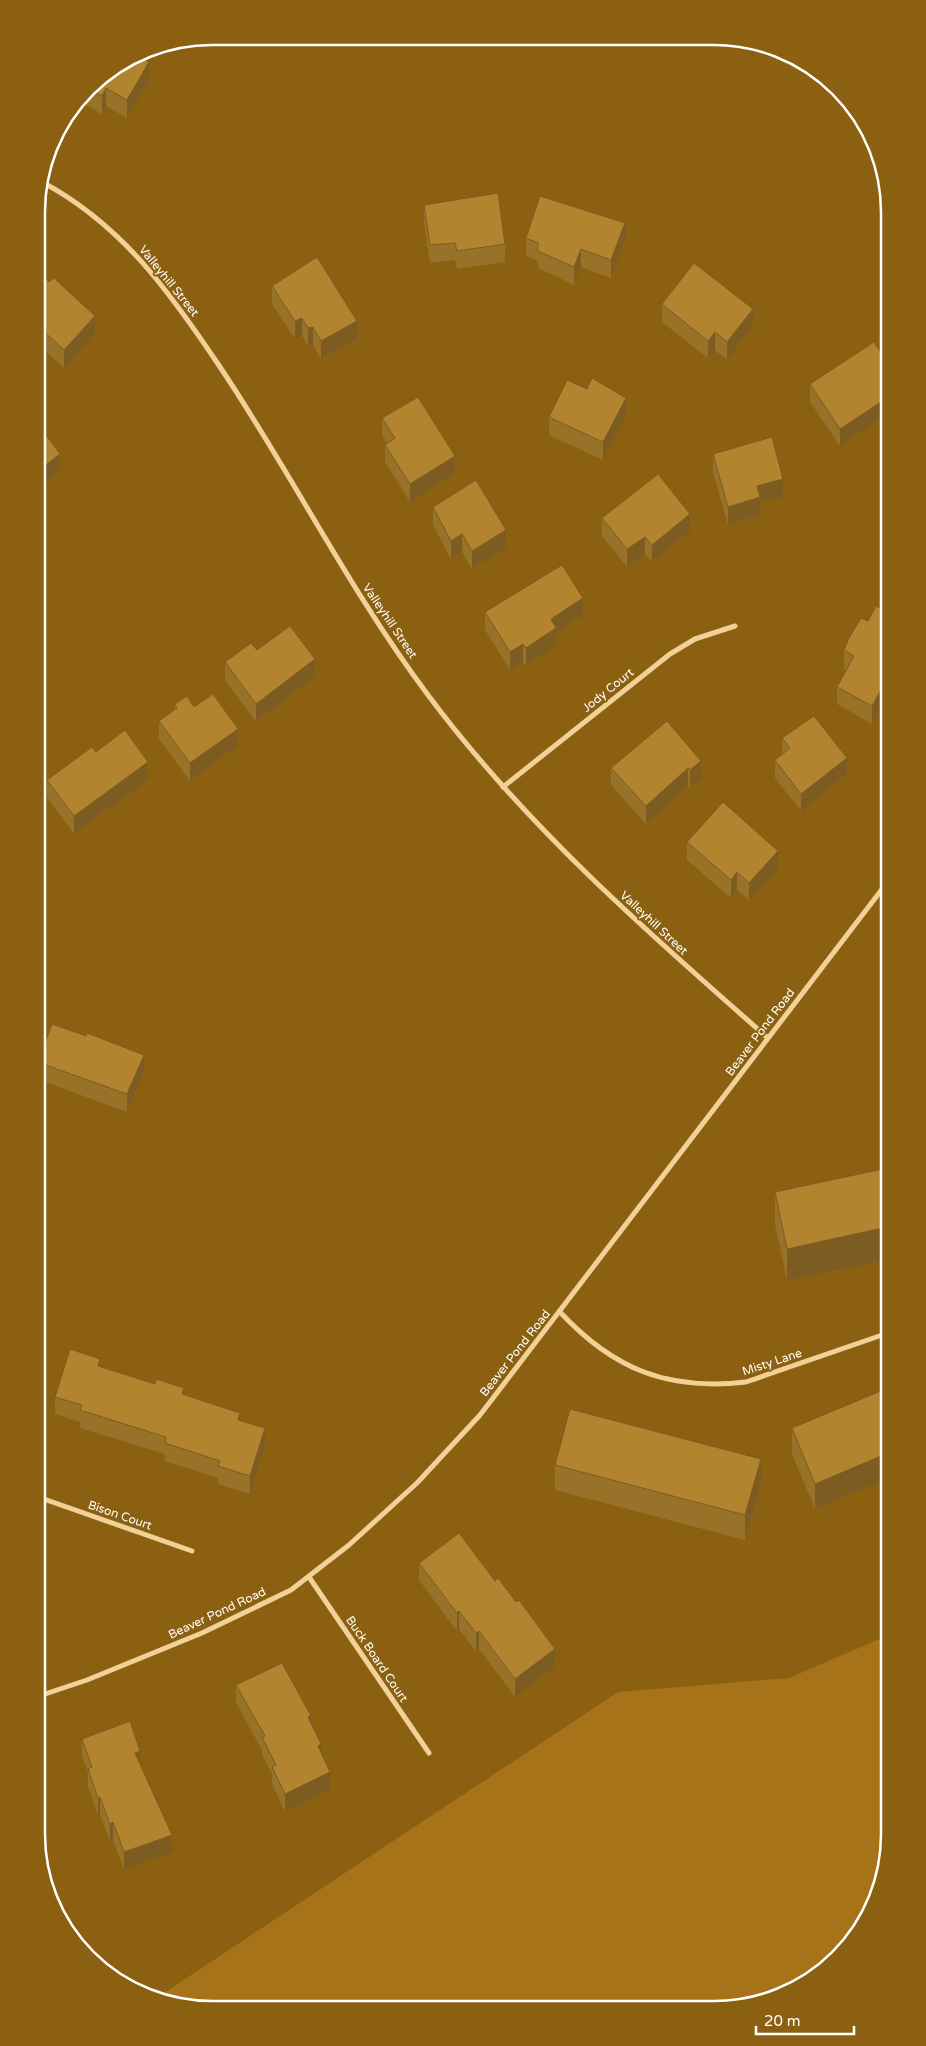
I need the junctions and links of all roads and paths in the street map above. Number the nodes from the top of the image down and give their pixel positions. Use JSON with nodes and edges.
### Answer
{"nodes":[{"id":1,"x":47,"y":185,"type":"edge"},
{"id":2,"x":735,"y":626,"type":"dead end"},
{"id":3,"x":504,"y":787,"type":"junction"},
{"id":4,"x":881,"y":891,"type":"edge"},
{"id":5,"x":768,"y":1038,"type":"junction"},
{"id":6,"x":560,"y":1312,"type":"junction"},
{"id":7,"x":881,"y":1336,"type":"edge"},
{"id":8,"x":45,"y":1499,"type":"edge"},
{"id":9,"x":192,"y":1551,"type":"dead end"},
{"id":10,"x":309,"y":1577,"type":"junction"},
{"id":11,"x":45,"y":1694,"type":"edge"},
{"id":12,"x":429,"y":1753,"type":"dead end"}],
"edges":[{"from":1,"to":3,"type":"street","name":"Valleyhill Street"},
{"from":2,"to":3,"type":"street","name":"Jody Court"},
{"from":3,"to":5,"type":"street","name":"Valleyhill Street"},
{"from":4,"to":5,"type":"street","name":"Beaver Pond Road"},
{"from":5,"to":6,"type":"street","name":"Beaver Pond Road"},
{"from":6,"to":7,"type":"street","name":"Misty Lane"},
{"from":6,"to":10,"type":"street","name":"Beaver Pond Road"},
{"from":8,"to":9,"type":"street","name":"Bison Court"},
{"from":10,"to":11,"type":"street","name":"Beaver Pond Road"},
{"from":10,"to":12,"type":"street","name":"Buck Board Court"}]}
